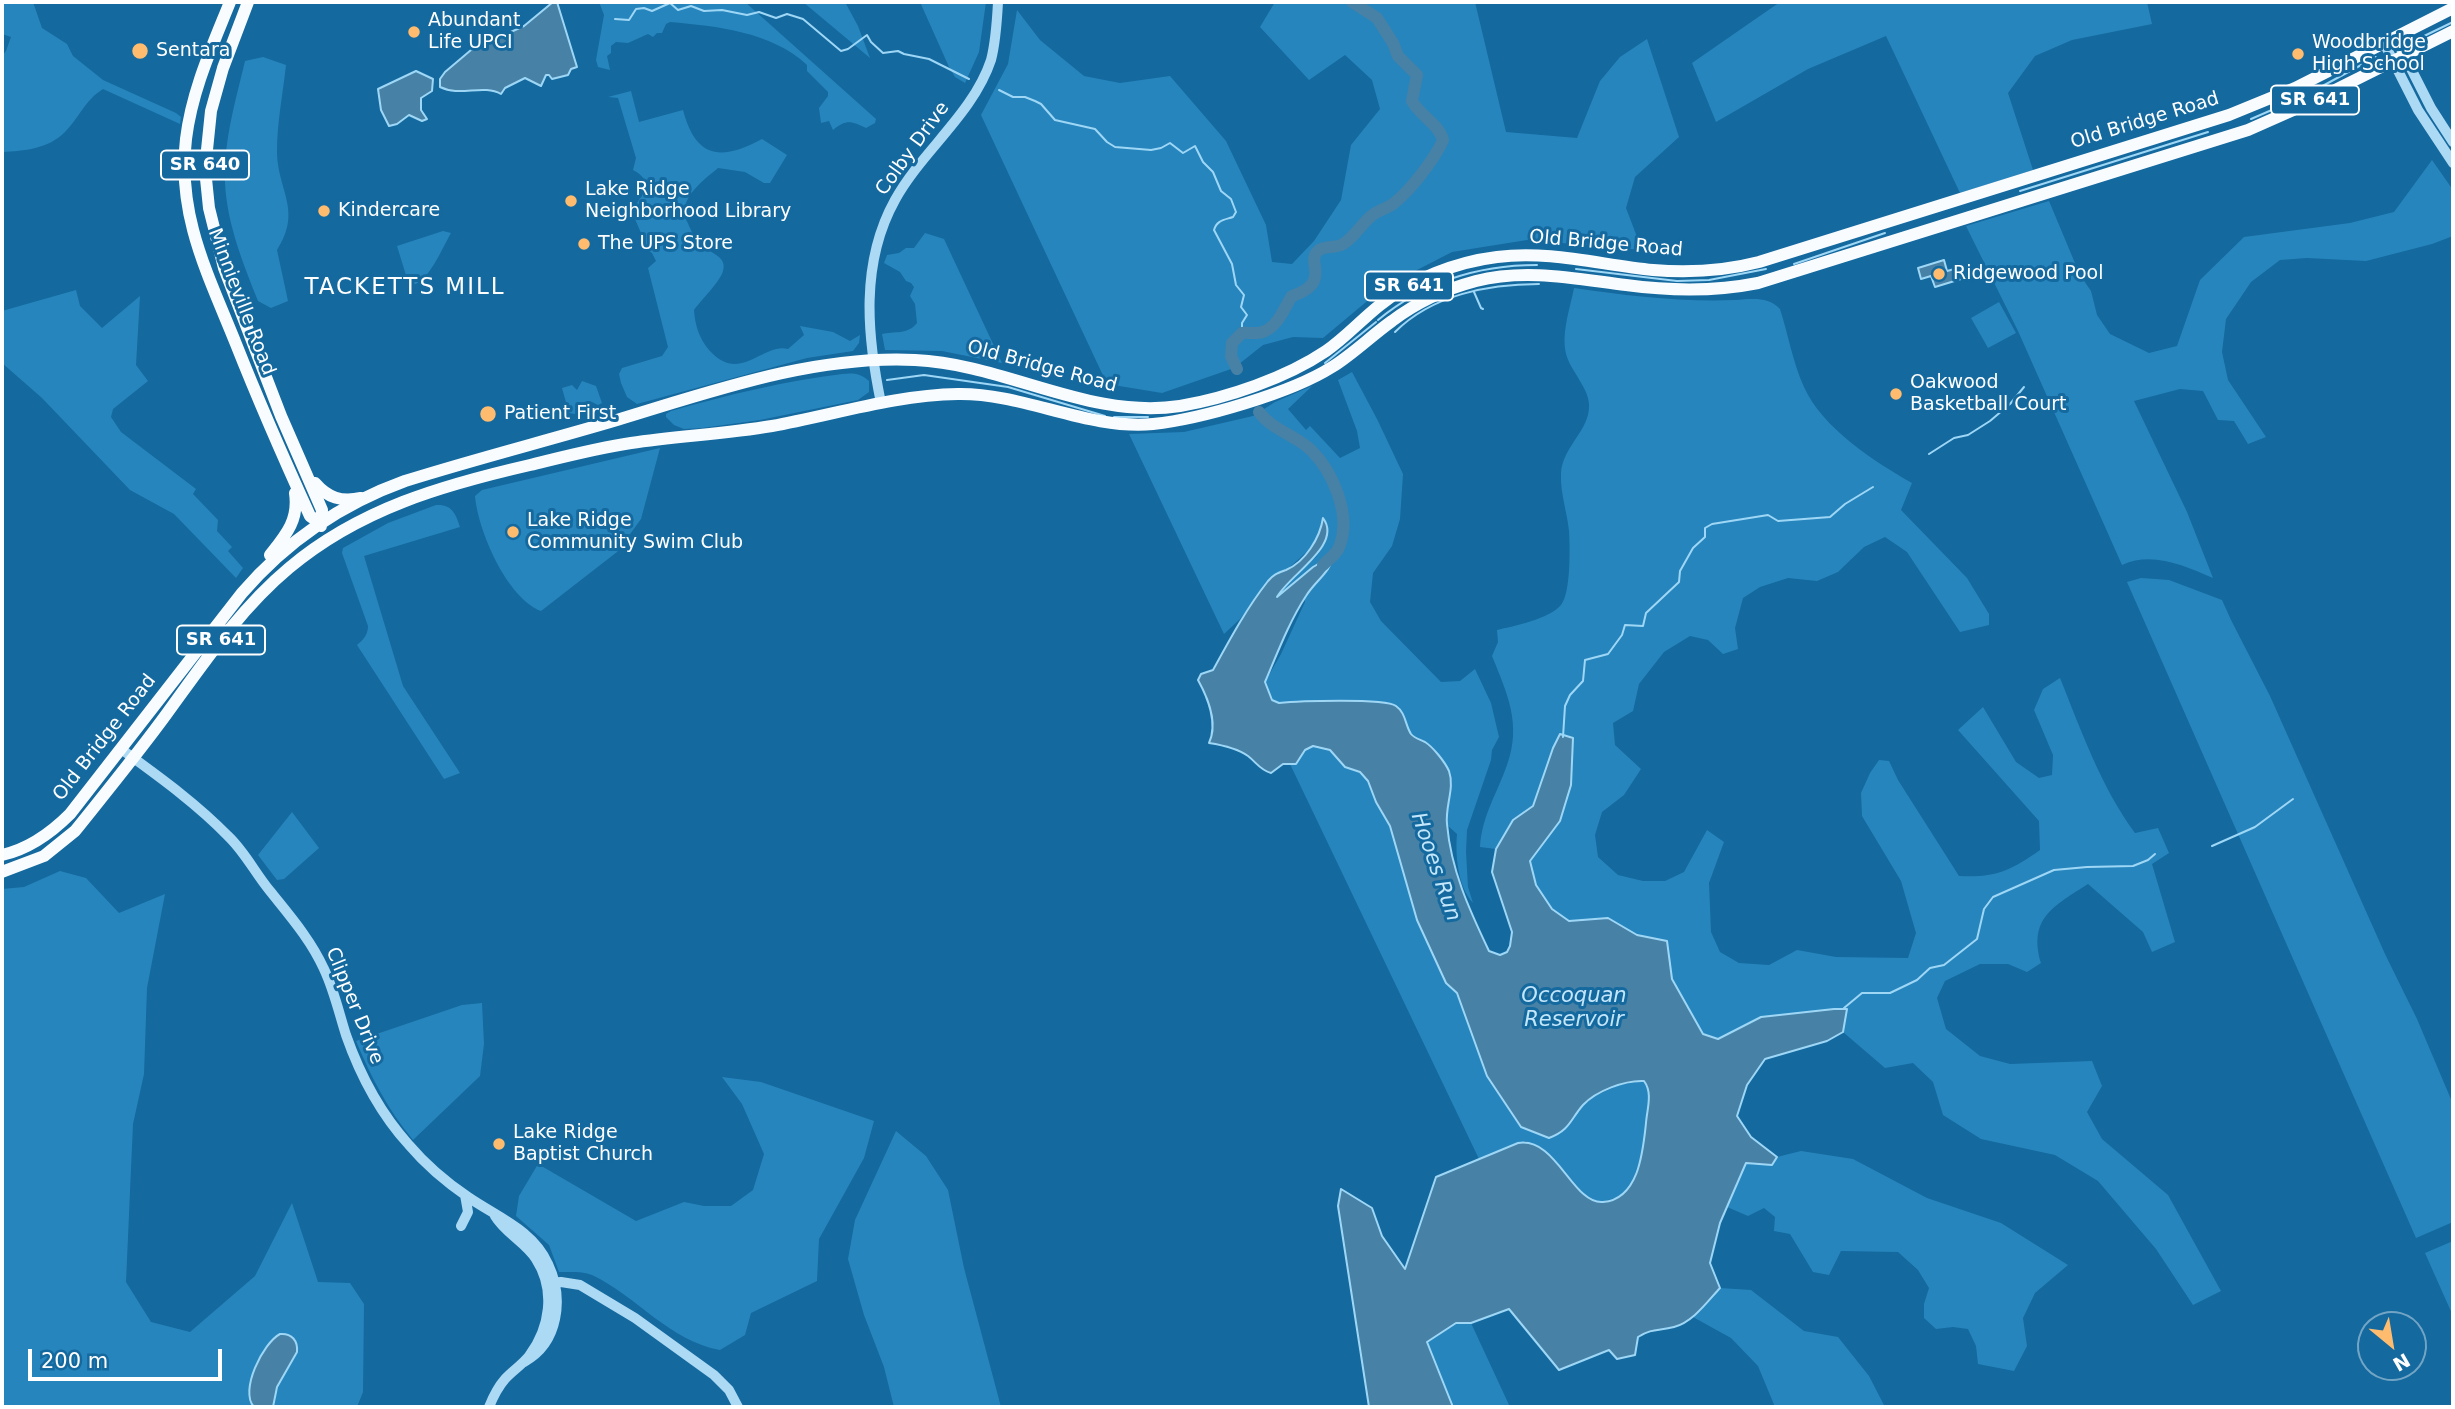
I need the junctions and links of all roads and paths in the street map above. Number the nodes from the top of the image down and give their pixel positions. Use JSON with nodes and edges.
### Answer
{"nodes":[{"id":1,"x":230,"y":2,"type":"edge"},
{"id":2,"x":248,"y":2,"type":"edge"},
{"id":3,"x":999,"y":2,"type":"edge"},
{"id":4,"x":2453,"y":8,"type":"edge"},
{"id":5,"x":2453,"y":31,"type":"edge"},
{"id":6,"x":2390,"y":40,"type":"junction"},
{"id":7,"x":2399,"y":59,"type":"junction"},
{"id":8,"x":2453,"y":142,"type":"edge"},
{"id":9,"x":2453,"y":163,"type":"edge"},
{"id":10,"x":873,"y":360,"type":"junction"},
{"id":11,"x":881,"y":403,"type":"junction"},
{"id":12,"x":619,"y":419,"type":"junction"},
{"id":13,"x":626,"y":443,"type":"junction"},
{"id":14,"x":307,"y":475,"type":"junction"},
{"id":15,"x":293,"y":479,"type":"junction"},
{"id":16,"x":370,"y":495,"type":"junction"},
{"id":17,"x":320,"y":523,"type":"junction"},
{"id":18,"x":327,"y":540,"type":"junction"},
{"id":19,"x":252,"y":581,"type":"junction"},
{"id":20,"x":121,"y":749,"type":"junction"},
{"id":21,"x":133,"y":758,"type":"junction"},
{"id":22,"x":2,"y":855,"type":"edge"},
{"id":23,"x":2,"y":872,"type":"edge"},
{"id":24,"x":464,"y":1195,"type":"junction"},
{"id":25,"x":461,"y":1226,"type":"dead end"},
{"id":26,"x":550,"y":1282,"type":"junction"},
{"id":27,"x":489,"y":1407,"type":"edge"},
{"id":28,"x":738,"y":1407,"type":"edge"}],
"edges":[{"from":1,"to":15,"type":"main road","name":"Minnieville Road","number":"SR 640"},
{"from":2,"to":14,"type":"main road","name":"Minnieville Road","number":"SR 640"},
{"from":3,"to":10,"type":"street","name":"Colby Drive"},
{"from":4,"to":6,"type":"main road","name":"Old Bridge Road","number":"SR 641"},
{"from":5,"to":7,"type":"main road","name":"Old Bridge Road","number":"SR 641"},
{"from":6,"to":7,"type":"street"},
{"from":6,"to":10,"type":"main road","name":"Old Bridge Road","number":"SR 641"},
{"from":7,"to":8,"type":"street"},
{"from":7,"to":9,"type":"street"},
{"from":7,"to":11,"type":"main road","name":"Old Bridge Road","number":"SR 641"},
{"from":10,"to":11,"type":"street","name":"Colby Drive"},
{"from":10,"to":12,"type":"main road","name":"Old Bridge Road","number":"SR 641"},
{"from":11,"to":13,"type":"main road","name":"Old Bridge Road","number":"SR 641"},
{"from":12,"to":13,"type":"main road"},
{"from":12,"to":16,"type":"main road","name":"Old Bridge Road","number":"SR 641"},
{"from":13,"to":18,"type":"main road","name":"Old Bridge Road","number":"SR 641"},
{"from":14,"to":16,"type":"main road"},
{"from":14,"to":17,"type":"main road","name":"Minnieville Road","number":"SR 640"},
{"from":15,"to":17,"type":"main road","name":"Minnieville Road","number":"SR 640"},
{"from":15,"to":19,"type":"main road"},
{"from":16,"to":17,"type":"main road","name":"Old Bridge Road","number":"SR 641"},
{"from":17,"to":18,"type":"main road","name":"Minnieville Road","number":"SR 640"},
{"from":17,"to":19,"type":"main road","name":"Old Bridge Road","number":"SR 641"},
{"from":18,"to":21,"type":"main road","name":"Old Bridge Road","number":"SR 641"},
{"from":19,"to":20,"type":"main road","name":"Old Bridge Road","number":"SR 641"},
{"from":20,"to":21,"type":"street","name":"Clipper Drive"},
{"from":20,"to":22,"type":"main road","name":"Old Bridge Road","number":"SR 641"},
{"from":21,"to":23,"type":"main road","name":"Old Bridge Road","number":"SR 641"},
{"from":21,"to":24,"type":"street","name":"Clipper Drive"},
{"from":24,"to":25,"type":"street"},
{"from":24,"to":26,"type":"street","name":"Clipper Drive"},
{"from":26,"to":27,"type":"street","name":"Clipper Drive"},
{"from":26,"to":28,"type":"street"}]}
